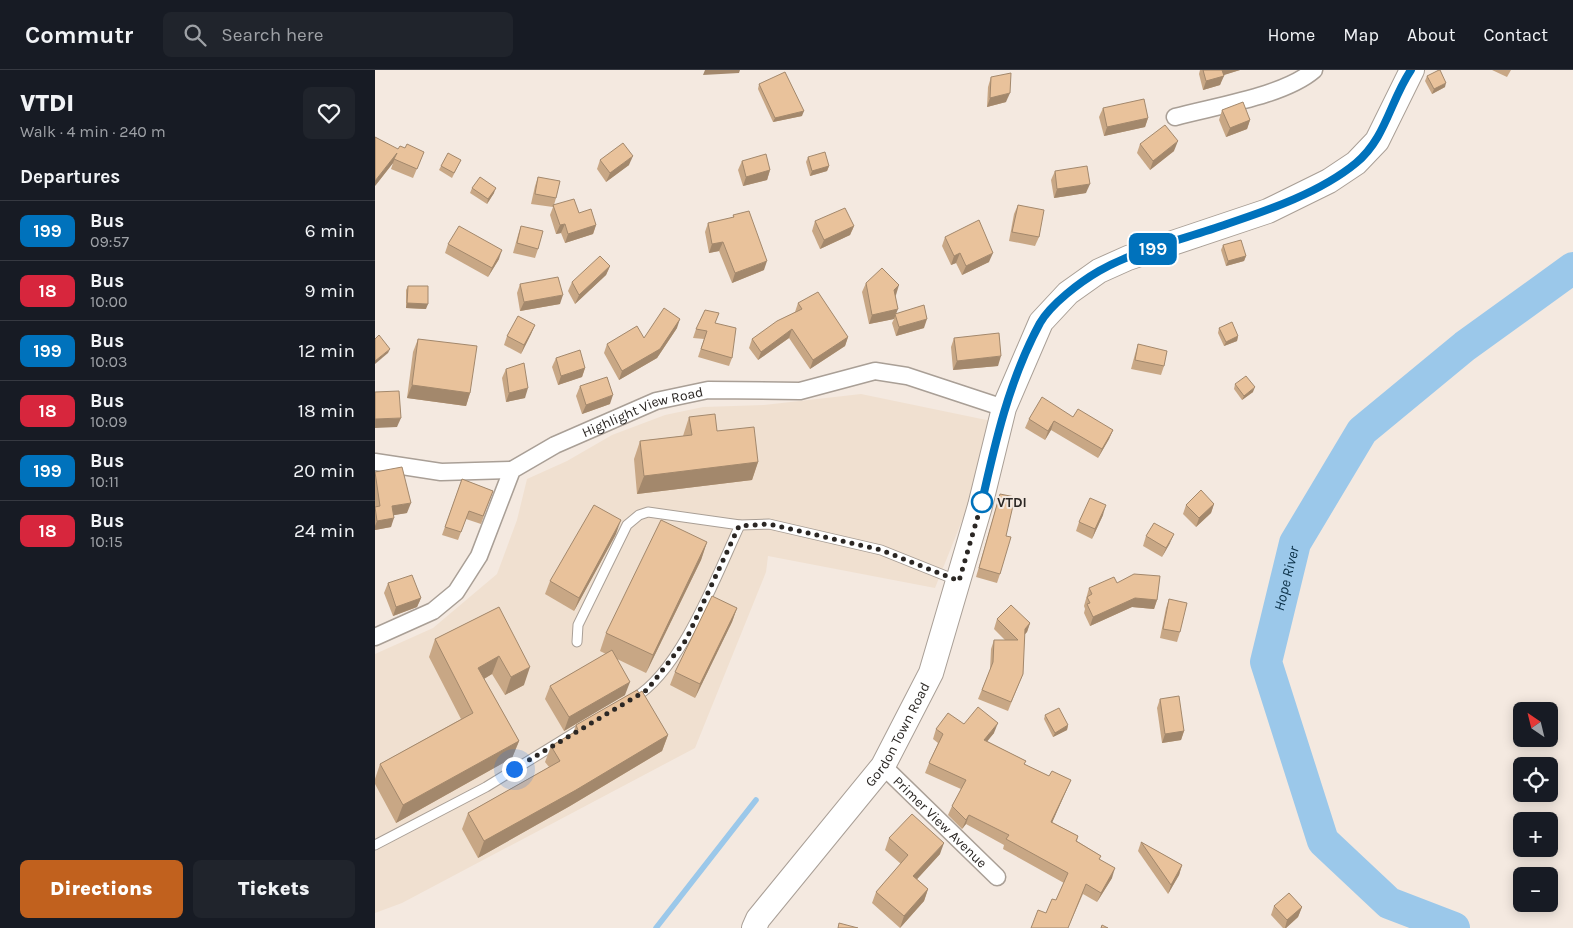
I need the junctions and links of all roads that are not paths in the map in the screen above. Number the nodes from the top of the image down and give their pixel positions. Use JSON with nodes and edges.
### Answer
{"nodes":[{"id":1,"x":1314,"y":70,"type":"edge"},
{"id":2,"x":1411,"y":70,"type":"edge"},
{"id":3,"x":1175,"y":117,"type":"dead end"},
{"id":4,"x":1004,"y":408,"type":"junction"},
{"id":5,"x":375,"y":462,"type":"edge"},
{"id":6,"x":512,"y":470,"type":"junction"},
{"id":7,"x":739,"y":526,"type":"junction"},
{"id":8,"x":959,"y":581,"type":"junction"},
{"id":9,"x":375,"y":637,"type":"edge"},
{"id":10,"x":577,"y":642,"type":"dead end"},
{"id":11,"x":625,"y":703,"type":"edge"},
{"id":12,"x":591,"y":722,"type":"edge"},
{"id":13,"x":883,"y":766,"type":"junction"},
{"id":14,"x":375,"y":845,"type":"edge"},
{"id":15,"x":997,"y":877,"type":"dead end"},
{"id":16,"x":754,"y":928,"type":"edge"}],
"edges":[{"from":1,"to":3,"type":"street"},
{"from":2,"to":4,"type":"main road","name":"Gordon Town Road"},
{"from":4,"to":6,"type":"street","name":"Highlight View Road"},
{"from":4,"to":8,"type":"main road","name":"Gordon Town Road"},
{"from":5,"to":6,"type":"street"},
{"from":6,"to":9,"type":"street"},
{"from":7,"to":8,"type":"lane"},
{"from":7,"to":10,"type":"lane"},
{"from":7,"to":11,"type":"lane"},
{"from":8,"to":13,"type":"main road","name":"Gordon Town Road"},
{"from":12,"to":14,"type":"lane"},
{"from":13,"to":15,"type":"street","name":"Primer View Avenue"},
{"from":13,"to":16,"type":"main road","name":"Gordon Town Road"}]}
